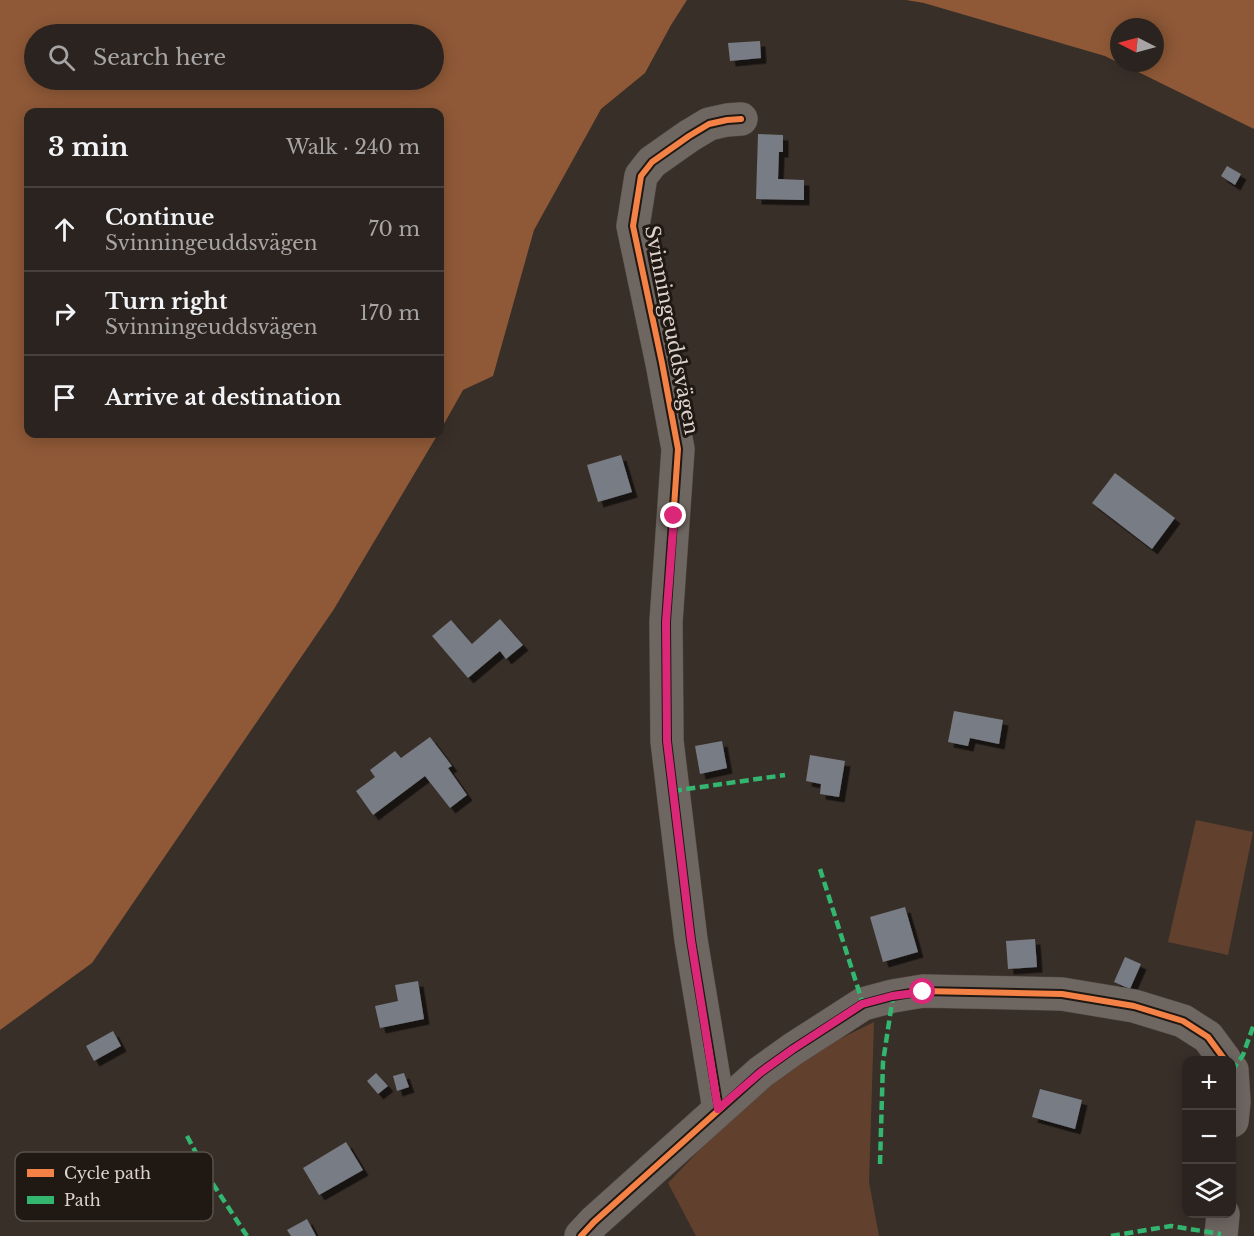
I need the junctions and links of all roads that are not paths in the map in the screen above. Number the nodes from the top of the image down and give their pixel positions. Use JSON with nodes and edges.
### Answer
{"nodes":[{"id":1,"x":741,"y":119,"type":"dead end"},
{"id":2,"x":1222,"y":1056,"type":"edge"},
{"id":3,"x":718,"y":1109,"type":"junction"},
{"id":4,"x":1223,"y":1218,"type":"edge"},
{"id":5,"x":581,"y":1236,"type":"edge"},
{"id":6,"x":1221,"y":1236,"type":"edge"}],
"edges":[{"from":1,"to":3,"type":"street","name":"Svinningeuddsvägen"},
{"from":2,"to":3,"type":"street"},
{"from":3,"to":5,"type":"street"},
{"from":4,"to":6,"type":"street"}]}
